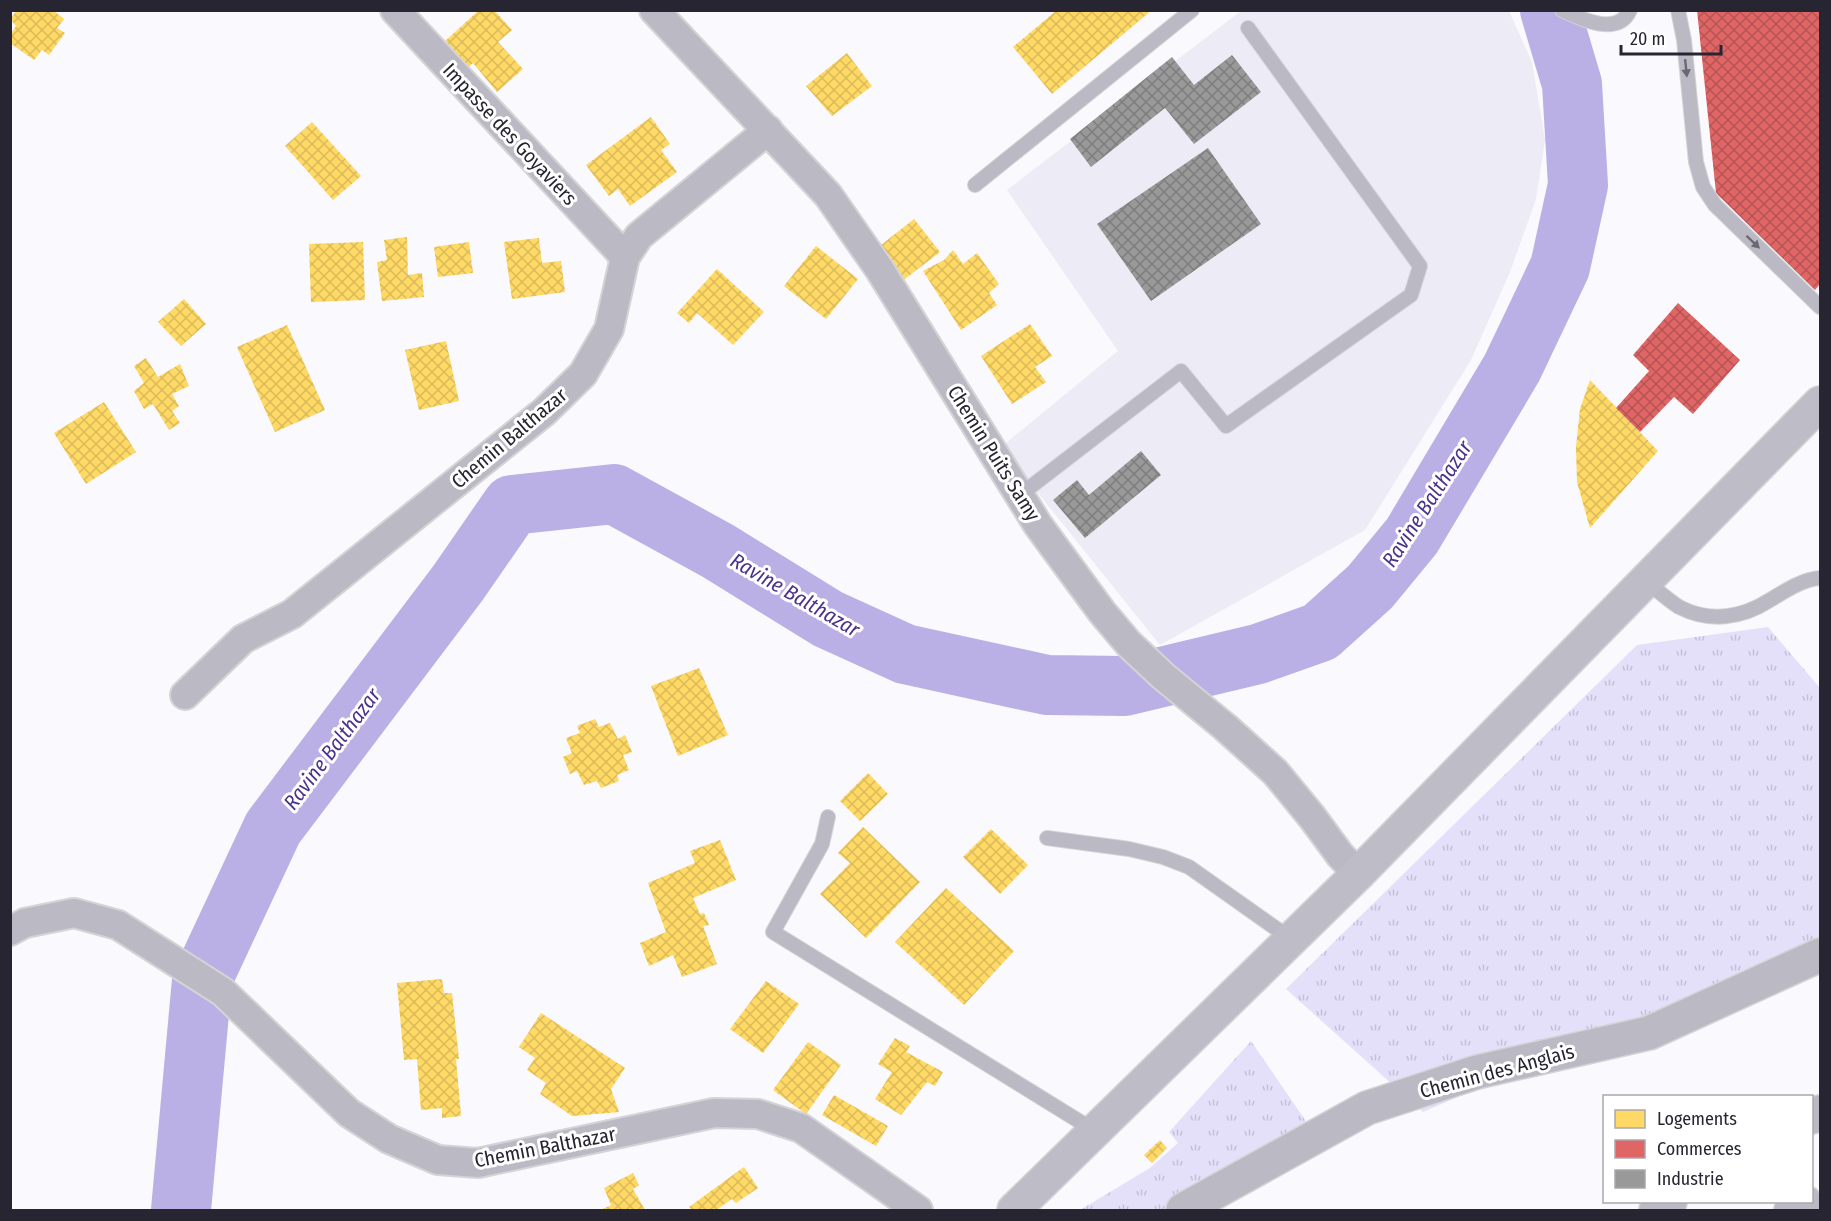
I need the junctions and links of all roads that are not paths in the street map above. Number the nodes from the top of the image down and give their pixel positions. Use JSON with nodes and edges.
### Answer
{"nodes":[{"id":1,"x":395,"y":10,"type":"edge"},
{"id":2,"x":654,"y":10,"type":"edge"},
{"id":3,"x":1192,"y":10,"type":"edge"},
{"id":4,"x":1562,"y":10,"type":"edge"},
{"id":5,"x":1630,"y":10,"type":"edge"},
{"id":6,"x":1678,"y":10,"type":"edge"},
{"id":7,"x":1248,"y":28,"type":"dead end"},
{"id":8,"x":768,"y":130,"type":"junction"},
{"id":9,"x":975,"y":185,"type":"dead end"},
{"id":10,"x":625,"y":257,"type":"junction"},
{"id":11,"x":1821,"y":307,"type":"edge"},
{"id":12,"x":1821,"y":403,"type":"edge"},
{"id":13,"x":1020,"y":495,"type":"junction"},
{"id":14,"x":1821,"y":578,"type":"edge"},
{"id":15,"x":1646,"y":581,"type":"junction"},
{"id":16,"x":185,"y":695,"type":"dead end"},
{"id":17,"x":828,"y":817,"type":"dead end"},
{"id":18,"x":1047,"y":838,"type":"dead end"},
{"id":19,"x":1358,"y":874,"type":"junction"},
{"id":20,"x":10,"y":931,"type":"edge"},
{"id":21,"x":1292,"y":940,"type":"junction"},
{"id":22,"x":1821,"y":955,"type":"edge"},
{"id":23,"x":1095,"y":1131,"type":"junction"},
{"id":24,"x":1023,"y":1208,"type":"edge"},
{"id":25,"x":918,"y":1210,"type":"edge"},
{"id":26,"x":1183,"y":1210,"type":"edge"}],
"edges":[{"from":1,"to":10,"type":"street","name":"Impasse des Goyaviers"},
{"from":2,"to":8,"type":"street","name":"Chemin Puits Samy"},
{"from":3,"to":9,"type":"lane"},
{"from":4,"to":5,"type":"lane"},
{"from":6,"to":11,"type":"lane","one_way":true},
{"from":7,"to":13,"type":"lane"},
{"from":8,"to":10,"type":"street","name":"Chemin Balthazar"},
{"from":8,"to":13,"type":"street","name":"Chemin Puits Samy"},
{"from":10,"to":16,"type":"street","name":"Chemin Balthazar"},
{"from":12,"to":15,"type":"main road"},
{"from":13,"to":19,"type":"street","name":"Chemin Puits Samy"},
{"from":14,"to":15,"type":"lane"},
{"from":15,"to":19,"type":"main road"},
{"from":17,"to":23,"type":"lane"},
{"from":18,"to":21,"type":"lane"},
{"from":19,"to":21,"type":"main road"},
{"from":20,"to":25,"type":"street","name":"Chemin Balthazar"},
{"from":21,"to":23,"type":"main road"},
{"from":22,"to":26,"type":"main road","name":"Chemin des Anglais"},
{"from":23,"to":24,"type":"main road"}]}
